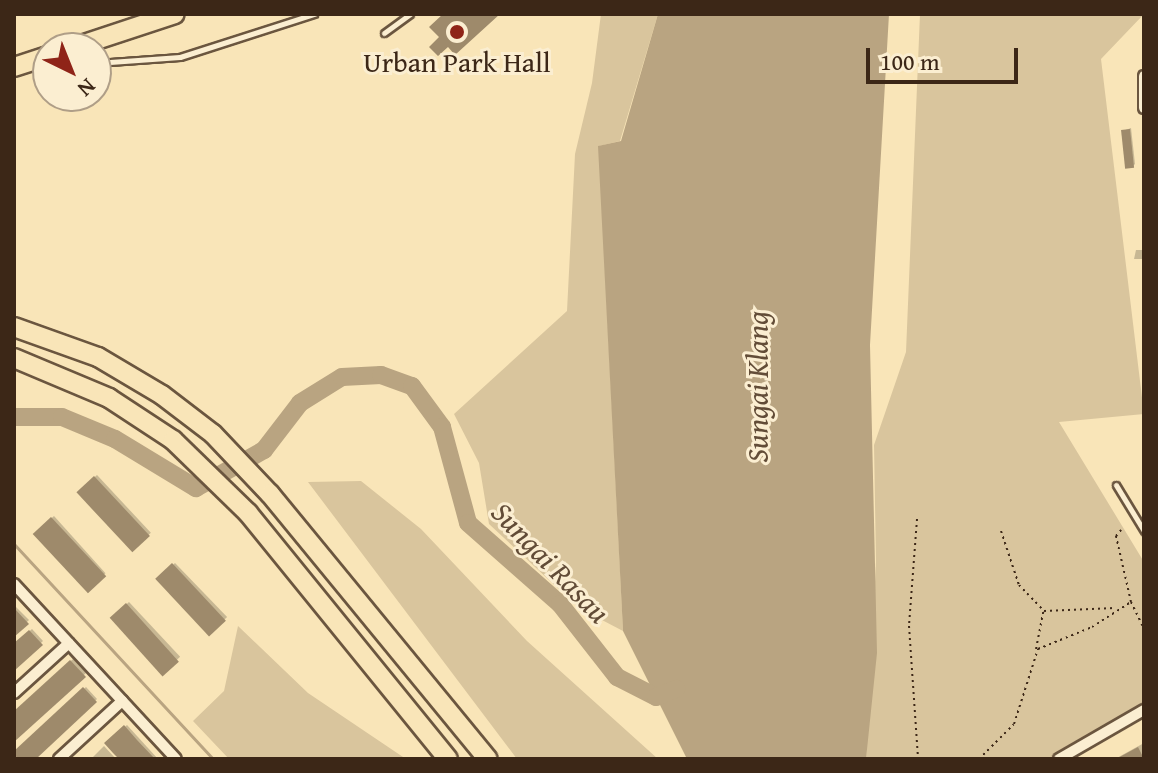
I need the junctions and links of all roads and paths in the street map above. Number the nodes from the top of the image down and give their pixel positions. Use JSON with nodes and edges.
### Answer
{"nodes":[{"id":1,"x":175,"y":14,"type":"edge"},
{"id":2,"x":314,"y":14,"type":"edge"},
{"id":3,"x":410,"y":14,"type":"edge"},
{"id":4,"x":384,"y":33,"type":"dead end"},
{"id":5,"x":112,"y":35,"type":"edge"},
{"id":6,"x":112,"y":62,"type":"edge"},
{"id":7,"x":1144,"y":76,"type":"edge"},
{"id":8,"x":1144,"y":108,"type":"edge"},
{"id":9,"x":14,"y":327,"type":"edge"},
{"id":10,"x":14,"y":358,"type":"edge"},
{"id":11,"x":1116,"y":485,"type":"dead end"},
{"id":12,"x":917,"y":519,"type":"dead end"},
{"id":13,"x":1121,"y":530,"type":"dead end"},
{"id":14,"x":1001,"y":531,"type":"dead end"},
{"id":15,"x":1144,"y":531,"type":"edge"},
{"id":16,"x":15,"y":586,"type":"edge"},
{"id":17,"x":1131,"y":602,"type":"junction"},
{"id":18,"x":1116,"y":608,"type":"junction"},
{"id":19,"x":1044,"y":611,"type":"junction"},
{"id":20,"x":1144,"y":629,"type":"edge"},
{"id":21,"x":69,"y":643,"type":"junction"},
{"id":22,"x":1036,"y":650,"type":"junction"},
{"id":23,"x":14,"y":693,"type":"edge"},
{"id":24,"x":122,"y":701,"type":"junction"},
{"id":25,"x":1144,"y":710,"type":"edge"},
{"id":26,"x":62,"y":758,"type":"edge"},
{"id":27,"x":176,"y":759,"type":"edge"},
{"id":28,"x":448,"y":759,"type":"edge"},
{"id":29,"x":488,"y":759,"type":"edge"},
{"id":30,"x":918,"y":759,"type":"edge"},
{"id":31,"x":979,"y":759,"type":"edge"},
{"id":32,"x":1059,"y":759,"type":"edge"}],
"edges":[{"from":1,"to":5,"type":"highway"},
{"from":2,"to":6,"type":"lane"},
{"from":3,"to":4,"type":"lane"},
{"from":7,"to":8,"type":"street"},
{"from":9,"to":29,"type":"highway"},
{"from":10,"to":28,"type":"highway"},
{"from":11,"to":15,"type":"lane"},
{"from":12,"to":30,"type":"path"},
{"from":13,"to":17,"type":"path"},
{"from":14,"to":19,"type":"path"},
{"from":16,"to":21,"type":"street"},
{"from":17,"to":18,"type":"path"},
{"from":17,"to":20,"type":"path"},
{"from":18,"to":19,"type":"path"},
{"from":18,"to":22,"type":"path"},
{"from":19,"to":22,"type":"path"},
{"from":21,"to":23,"type":"street"},
{"from":21,"to":24,"type":"street"},
{"from":22,"to":31,"type":"path"},
{"from":24,"to":26,"type":"street"},
{"from":24,"to":27,"type":"street"},
{"from":25,"to":32,"type":"street"}]}
